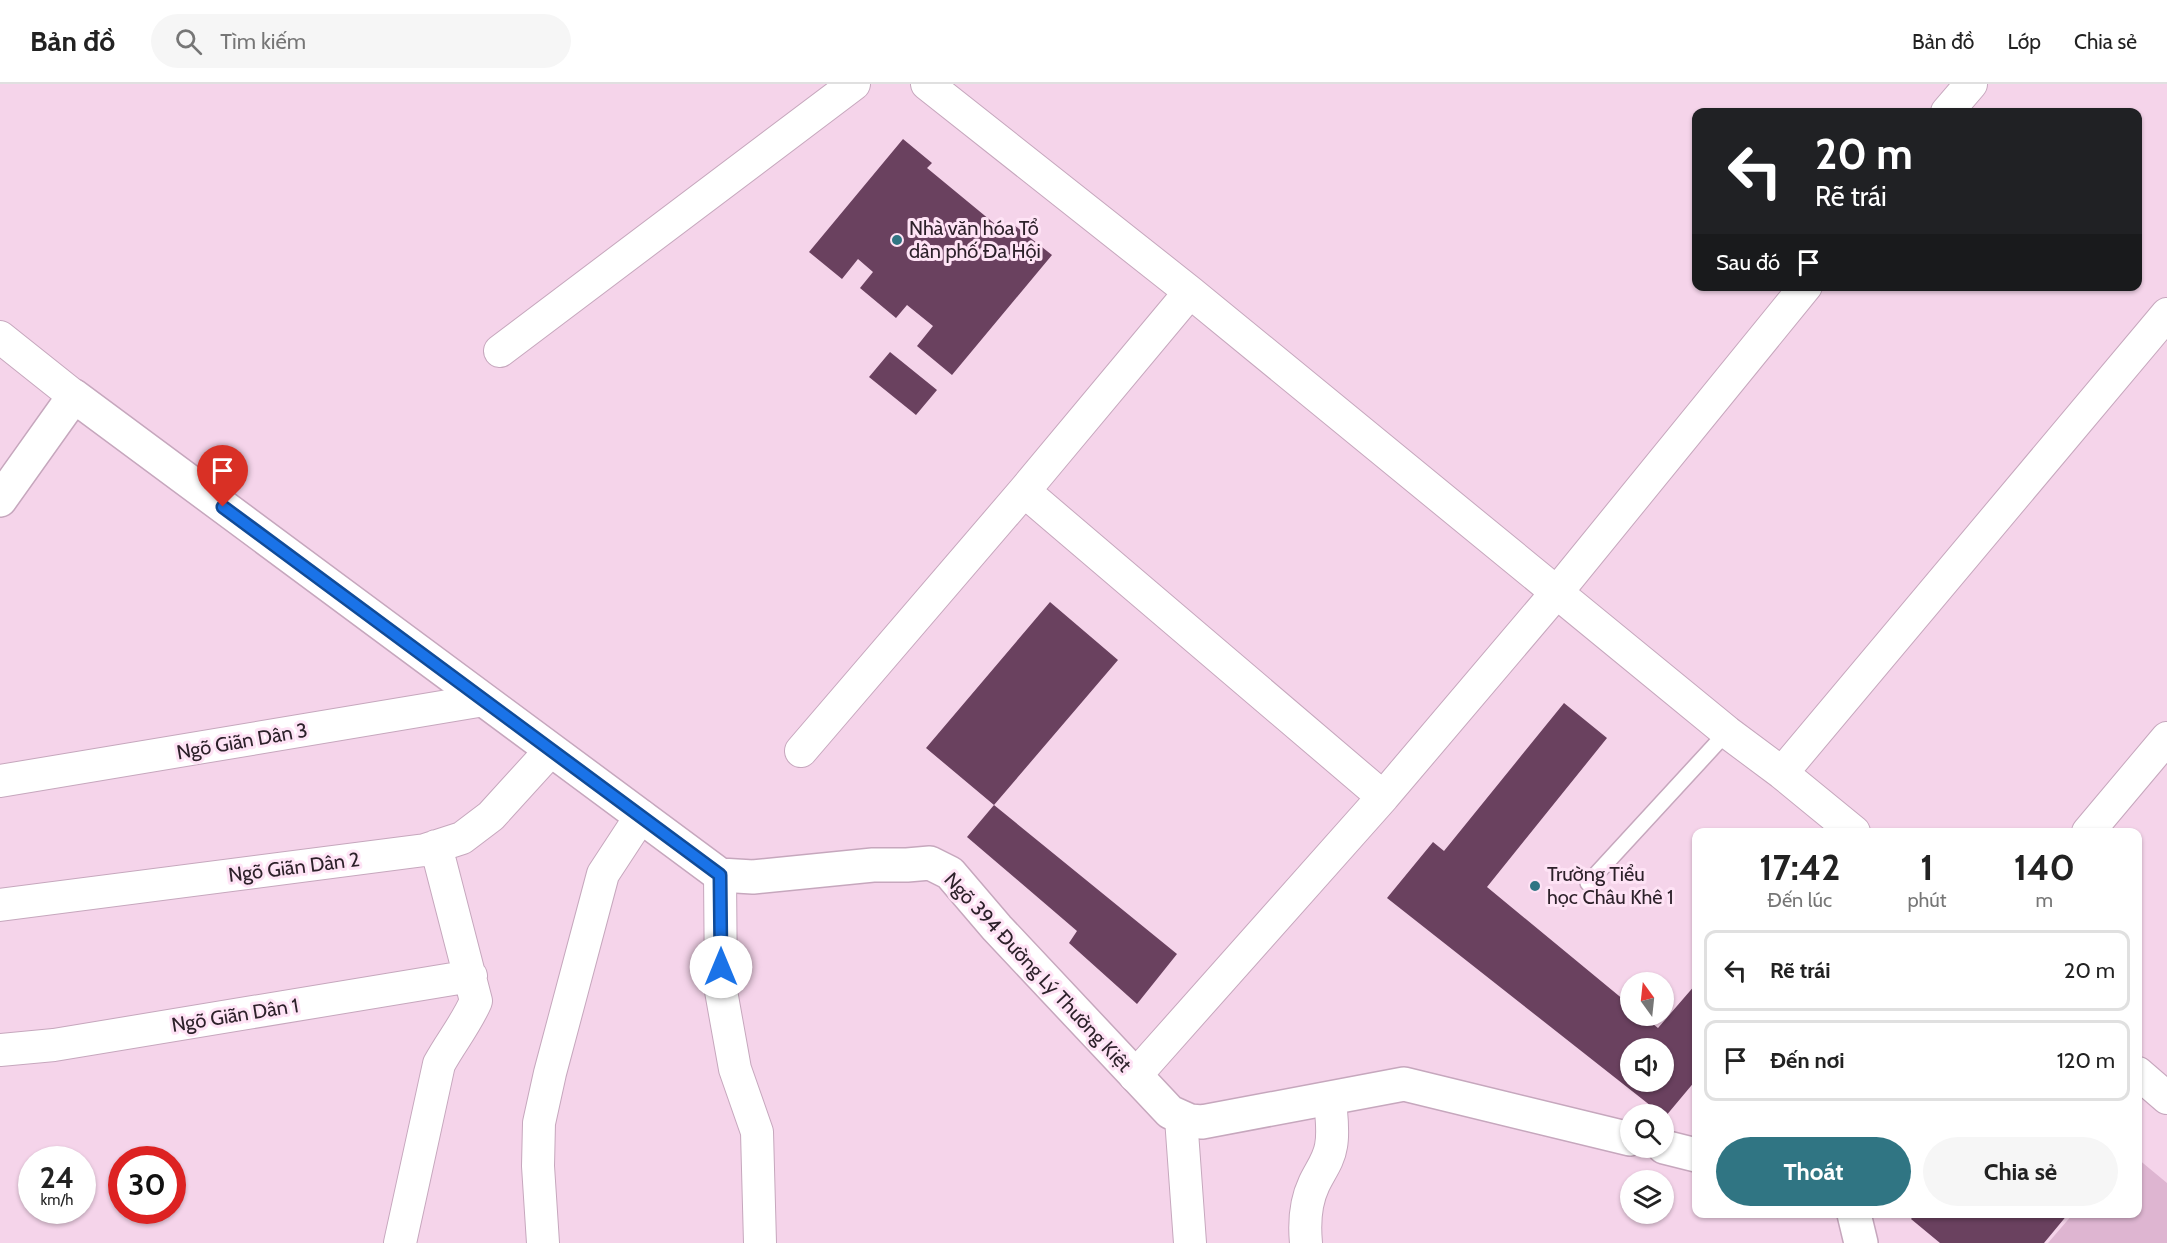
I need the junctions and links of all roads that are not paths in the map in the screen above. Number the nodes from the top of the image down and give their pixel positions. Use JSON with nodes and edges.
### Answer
{"nodes":[{"id":1,"x":854,"y":84,"type":"edge"},
{"id":2,"x":927,"y":84,"type":"edge"},
{"id":3,"x":1971,"y":84,"type":"edge"},
{"id":4,"x":1950,"y":108,"type":"edge"},
{"id":5,"x":1802,"y":291,"type":"edge"},
{"id":6,"x":1190,"y":292,"type":"junction"},
{"id":7,"x":2167,"y":314,"type":"edge"},
{"id":8,"x":0,"y":338,"type":"edge"},
{"id":9,"x":500,"y":351,"type":"dead end"},
{"id":10,"x":74,"y":396,"type":"junction"},
{"id":11,"x":1024,"y":491,"type":"junction"},
{"id":12,"x":0,"y":500,"type":"edge"},
{"id":13,"x":1557,"y":592,"type":"junction"},
{"id":14,"x":484,"y":700,"type":"junction"},
{"id":15,"x":1727,"y":732,"type":"junction"},
{"id":16,"x":2167,"y":738,"type":"edge"},
{"id":17,"x":551,"y":750,"type":"junction"},
{"id":18,"x":801,"y":751,"type":"dead end"},
{"id":19,"x":1782,"y":773,"type":"junction"},
{"id":20,"x":0,"y":781,"type":"edge"},
{"id":21,"x":1383,"y":796,"type":"junction"},
{"id":22,"x":641,"y":816,"type":"junction"},
{"id":23,"x":1849,"y":828,"type":"edge"},
{"id":24,"x":2091,"y":828,"type":"edge"},
{"id":25,"x":436,"y":846,"type":"junction"},
{"id":26,"x":720,"y":875,"type":"junction"},
{"id":27,"x":1588,"y":883,"type":"dead end"},
{"id":28,"x":0,"y":905,"type":"edge"},
{"id":29,"x":471,"y":975,"type":"junction"},
{"id":30,"x":0,"y":1050,"type":"edge"},
{"id":31,"x":1135,"y":1076,"type":"junction"},
{"id":32,"x":2142,"y":1076,"type":"edge"},
{"id":33,"x":2167,"y":1098,"type":"edge"},
{"id":34,"x":1330,"y":1099,"type":"junction"},
{"id":35,"x":1181,"y":1118,"type":"junction"},
{"id":36,"x":1620,"y":1137,"type":"edge"},
{"id":37,"x":1674,"y":1150,"type":"edge"},
{"id":38,"x":1692,"y":1154,"type":"edge"},
{"id":39,"x":1855,"y":1218,"type":"edge"},
{"id":40,"x":400,"y":1243,"type":"edge"},
{"id":41,"x":543,"y":1243,"type":"edge"},
{"id":42,"x":760,"y":1243,"type":"edge"},
{"id":43,"x":1190,"y":1243,"type":"edge"},
{"id":44,"x":1306,"y":1243,"type":"edge"},
{"id":45,"x":1861,"y":1243,"type":"edge"}],
"edges":[{"from":1,"to":9,"type":"street"},
{"from":2,"to":6,"type":"street"},
{"from":3,"to":4,"type":"street"},
{"from":5,"to":13,"type":"street"},
{"from":6,"to":11,"type":"street"},
{"from":6,"to":13,"type":"street"},
{"from":7,"to":19,"type":"street"},
{"from":8,"to":10,"type":"street"},
{"from":10,"to":12,"type":"street"},
{"from":10,"to":14,"type":"street"},
{"from":11,"to":18,"type":"street"},
{"from":11,"to":21,"type":"street"},
{"from":13,"to":15,"type":"street"},
{"from":13,"to":21,"type":"street"},
{"from":14,"to":17,"type":"street"},
{"from":14,"to":20,"type":"street","name":"Ngõ Giãn Dân 3"},
{"from":15,"to":19,"type":"street"},
{"from":15,"to":27,"type":"lane"},
{"from":16,"to":24,"type":"street"},
{"from":17,"to":22,"type":"street"},
{"from":17,"to":25,"type":"street","name":"Ngõ Giãn Dân 2"},
{"from":19,"to":23,"type":"street"},
{"from":21,"to":31,"type":"street"},
{"from":22,"to":26,"type":"street"},
{"from":22,"to":41,"type":"street"},
{"from":25,"to":28,"type":"street","name":"Ngõ Giãn Dân 2"},
{"from":25,"to":29,"type":"street"},
{"from":26,"to":31,"type":"street","name":"Ngõ 394 Đường Lý Thường Kiệt"},
{"from":26,"to":42,"type":"street"},
{"from":29,"to":30,"type":"street","name":"Ngõ Giãn Dân 1"},
{"from":29,"to":40,"type":"street"},
{"from":31,"to":35,"type":"street","name":"Ngõ 394 Đường Lý Thường Kiệt"},
{"from":32,"to":33,"type":"street"},
{"from":34,"to":35,"type":"street"},
{"from":34,"to":36,"type":"street"},
{"from":34,"to":44,"type":"street"},
{"from":35,"to":43,"type":"street"},
{"from":37,"to":38,"type":"street"},
{"from":39,"to":45,"type":"street"}]}
